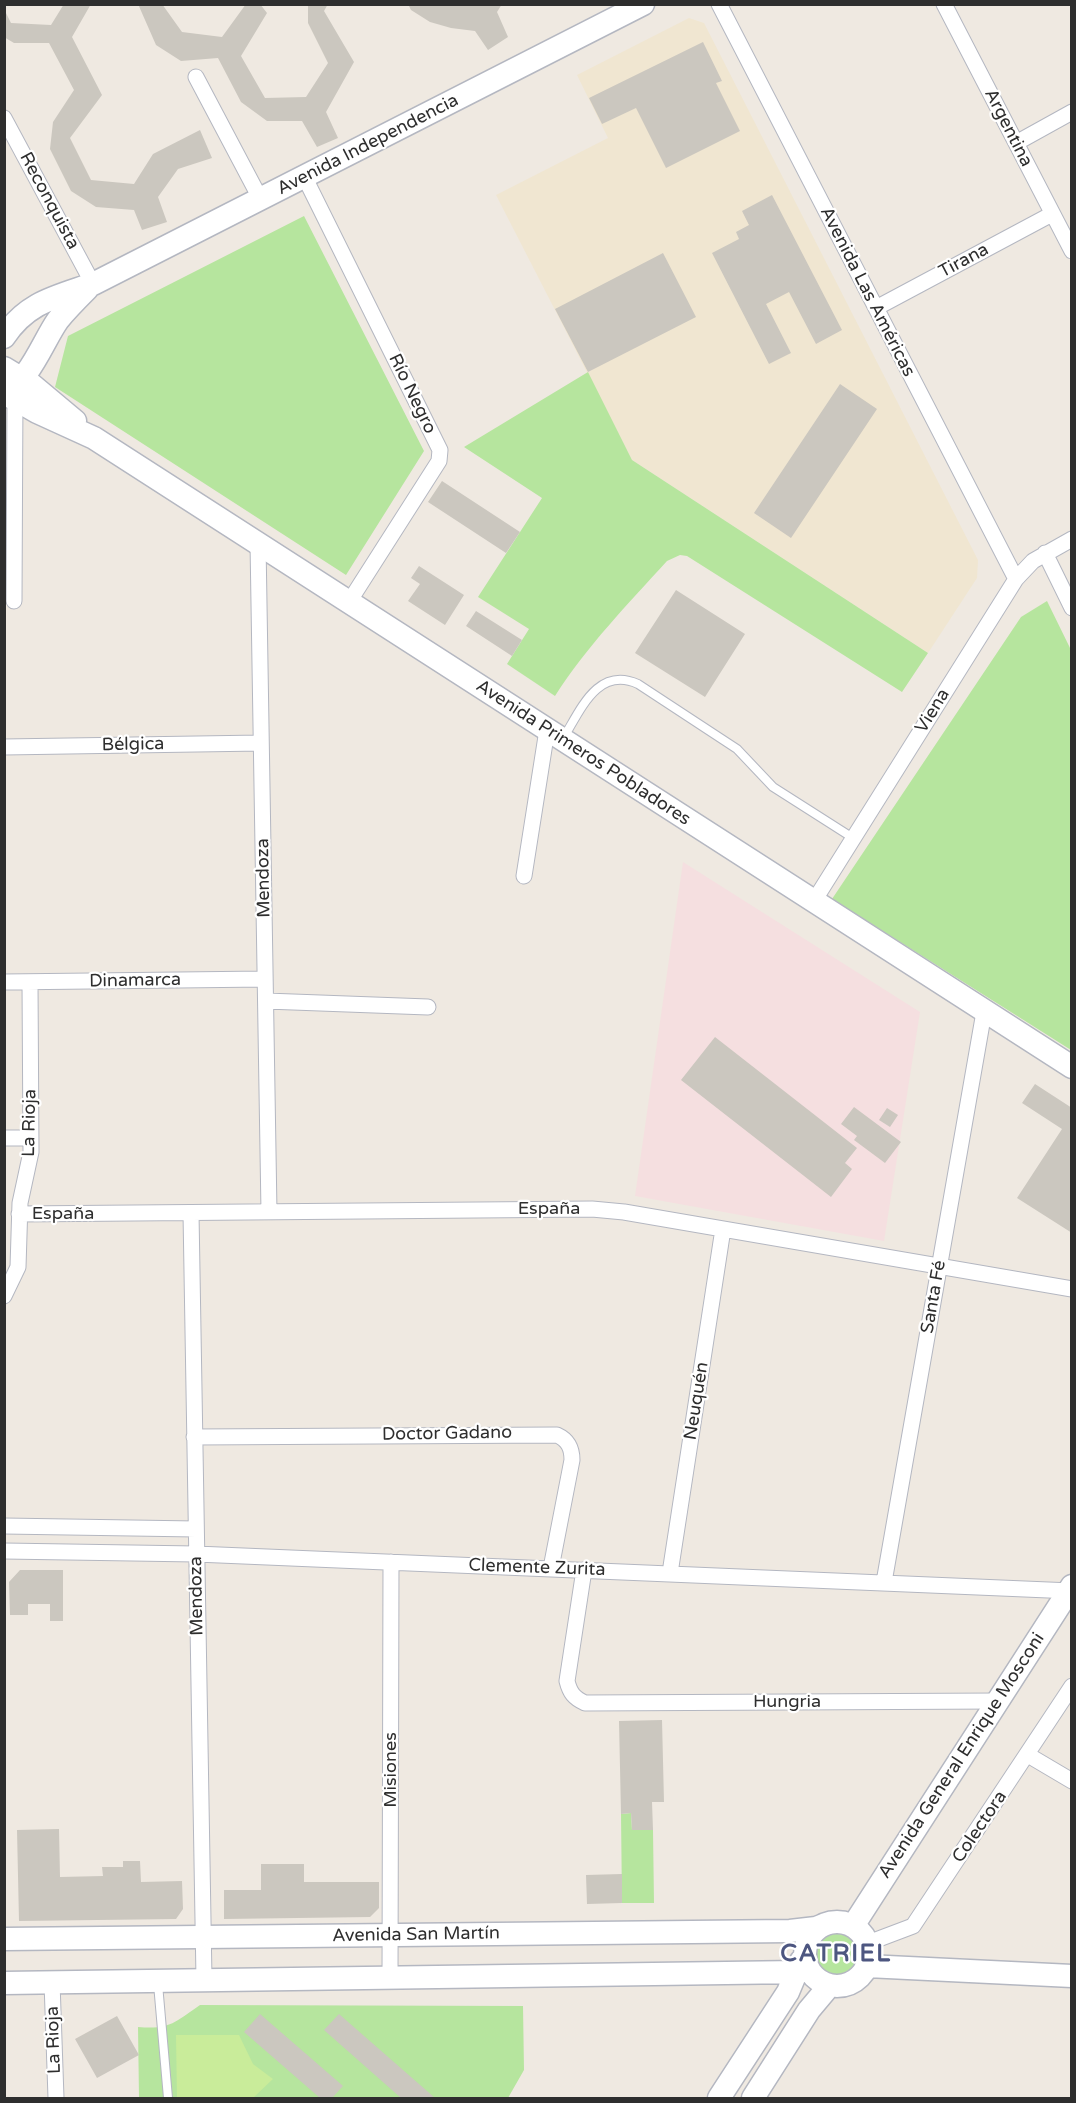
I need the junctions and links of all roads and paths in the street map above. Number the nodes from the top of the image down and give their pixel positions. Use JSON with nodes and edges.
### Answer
{"nodes":[{"id":1,"x":643,"y":4,"type":"edge"},
{"id":2,"x":719,"y":4,"type":"edge"},
{"id":3,"x":944,"y":4,"type":"edge"},
{"id":4,"x":196,"y":77,"type":"dead end"},
{"id":5,"x":1071,"y":112,"type":"edge"},
{"id":6,"x":4,"y":118,"type":"edge"},
{"id":7,"x":1016,"y":143,"type":"junction"},
{"id":8,"x":305,"y":178,"type":"junction"},
{"id":9,"x":261,"y":200,"type":"junction"},
{"id":10,"x":1052,"y":214,"type":"junction"},
{"id":11,"x":1071,"y":251,"type":"edge"},
{"id":12,"x":93,"y":284,"type":"junction"},
{"id":13,"x":876,"y":308,"type":"junction"},
{"id":14,"x":4,"y":337,"type":"edge"},
{"id":15,"x":10,"y":386,"type":"edge"},
{"id":16,"x":1071,"y":540,"type":"edge"},
{"id":17,"x":258,"y":543,"type":"junction"},
{"id":18,"x":1045,"y":554,"type":"junction"},
{"id":19,"x":1016,"y":579,"type":"junction"},
{"id":20,"x":14,"y":601,"type":"dead end"},
{"id":21,"x":349,"y":602,"type":"junction"},
{"id":22,"x":1071,"y":608,"type":"edge"},
{"id":23,"x":555,"y":735,"type":"junction"},
{"id":24,"x":261,"y":743,"type":"junction"},
{"id":25,"x":4,"y":747,"type":"edge"},
{"id":26,"x":853,"y":838,"type":"junction"},
{"id":27,"x":524,"y":876,"type":"dead end"},
{"id":28,"x":814,"y":901,"type":"junction"},
{"id":29,"x":266,"y":979,"type":"junction"},
{"id":30,"x":4,"y":982,"type":"edge"},
{"id":31,"x":30,"y":982,"type":"junction"},
{"id":32,"x":266,"y":1001,"type":"junction"},
{"id":33,"x":428,"y":1007,"type":"dead end"},
{"id":34,"x":984,"y":1012,"type":"junction"},
{"id":35,"x":1071,"y":1067,"type":"edge"},
{"id":36,"x":4,"y":1138,"type":"edge"},
{"id":37,"x":31,"y":1138,"type":"junction"},
{"id":38,"x":270,"y":1212,"type":"junction"},
{"id":39,"x":190,"y":1213,"type":"junction"},
{"id":40,"x":20,"y":1214,"type":"junction"},
{"id":41,"x":723,"y":1229,"type":"junction"},
{"id":42,"x":940,"y":1266,"type":"junction"},
{"id":43,"x":1071,"y":1289,"type":"edge"},
{"id":44,"x":4,"y":1296,"type":"edge"},
{"id":45,"x":194,"y":1437,"type":"junction"},
{"id":46,"x":4,"y":1526,"type":"edge"},
{"id":47,"x":196,"y":1528,"type":"junction"},
{"id":48,"x":4,"y":1551,"type":"edge"},
{"id":49,"x":196,"y":1554,"type":"junction"},
{"id":50,"x":392,"y":1562,"type":"junction"},
{"id":51,"x":550,"y":1568,"type":"junction"},
{"id":52,"x":584,"y":1570,"type":"junction"},
{"id":53,"x":670,"y":1573,"type":"junction"},
{"id":54,"x":884,"y":1582,"type":"junction"},
{"id":55,"x":1071,"y":1589,"type":"edge"},
{"id":56,"x":1071,"y":1686,"type":"edge"},
{"id":57,"x":999,"y":1701,"type":"junction"},
{"id":58,"x":1028,"y":1755,"type":"junction"},
{"id":59,"x":1071,"y":1781,"type":"edge"},
{"id":60,"x":826,"y":1924,"type":"junction"},
{"id":61,"x":853,"y":1926,"type":"junction"},
{"id":62,"x":390,"y":1935,"type":"junction"},
{"id":63,"x":203,"y":1937,"type":"junction"},
{"id":64,"x":4,"y":1939,"type":"edge"},
{"id":65,"x":868,"y":1943,"type":"junction"},
{"id":66,"x":804,"y":1963,"type":"junction"},
{"id":67,"x":867,"y":1966,"type":"junction"},
{"id":68,"x":1071,"y":1976,"type":"edge"},
{"id":69,"x":390,"y":1978,"type":"junction"},
{"id":70,"x":204,"y":1979,"type":"junction"},
{"id":71,"x":157,"y":1980,"type":"junction"},
{"id":72,"x":52,"y":1982,"type":"junction"},
{"id":73,"x":4,"y":1983,"type":"edge"},
{"id":74,"x":830,"y":1985,"type":"junction"},
{"id":75,"x":56,"y":2098,"type":"edge"},
{"id":76,"x":168,"y":2098,"type":"edge"},
{"id":77,"x":719,"y":2098,"type":"edge"},
{"id":78,"x":753,"y":2098,"type":"edge"}],
"edges":[{"from":1,"to":8,"type":"street","name":"Avenida Independencia"},
{"from":2,"to":13,"type":"street","name":"Avenida Las Américas"},
{"from":3,"to":7,"type":"street","name":"Argentina"},
{"from":4,"to":9,"type":"street"},
{"from":5,"to":7,"type":"street"},
{"from":6,"to":12,"type":"street","name":"Reconquista"},
{"from":7,"to":10,"type":"street","name":"Argentina"},
{"from":8,"to":9,"type":"street","name":"Avenida Independencia"},
{"from":8,"to":21,"type":"street","name":"Río Negro"},
{"from":9,"to":12,"type":"street","name":"Avenida Independencia"},
{"from":10,"to":11,"type":"street","name":"Argentina"},
{"from":10,"to":13,"type":"street","name":"Tirana"},
{"from":12,"to":14,"type":"street","name":"Avenida Independencia"},
{"from":12,"to":15,"type":"street","name":"Avenida Independencia"},
{"from":13,"to":19,"type":"street","name":"Avenida Las Américas"},
{"from":15,"to":17,"type":"street","name":"Avenida Primeros Pobladores"},
{"from":15,"to":20,"type":"street"},
{"from":16,"to":18,"type":"street","name":"Viena"},
{"from":17,"to":21,"type":"street","name":"Avenida Primeros Pobladores"},
{"from":17,"to":24,"type":"street","name":"Mendoza"},
{"from":18,"to":19,"type":"street","name":"Viena"},
{"from":18,"to":22,"type":"street"},
{"from":19,"to":26,"type":"street","name":"Viena"},
{"from":21,"to":23,"type":"street","name":"Avenida Primeros Pobladores"},
{"from":23,"to":26,"type":"lane"},
{"from":23,"to":27,"type":"street"},
{"from":23,"to":28,"type":"street","name":"Avenida Primeros Pobladores"},
{"from":24,"to":25,"type":"street","name":"Bélgica"},
{"from":24,"to":29,"type":"street","name":"Mendoza"},
{"from":26,"to":28,"type":"street","name":"Viena"},
{"from":28,"to":34,"type":"street","name":"Avenida Primeros Pobladores"},
{"from":29,"to":31,"type":"street","name":"Dinamarca"},
{"from":29,"to":32,"type":"street","name":"Mendoza"},
{"from":30,"to":31,"type":"street","name":"Dinamarca"},
{"from":31,"to":37,"type":"street","name":"La Rioja"},
{"from":32,"to":33,"type":"street"},
{"from":32,"to":38,"type":"street","name":"Mendoza"},
{"from":34,"to":35,"type":"street","name":"Avenida Primeros Pobladores"},
{"from":34,"to":42,"type":"street","name":"Santa Fé"},
{"from":36,"to":37,"type":"street"},
{"from":37,"to":40,"type":"street","name":"La Rioja"},
{"from":38,"to":39,"type":"street","name":"España"},
{"from":38,"to":41,"type":"street","name":"España"},
{"from":39,"to":40,"type":"street","name":"España"},
{"from":39,"to":45,"type":"street","name":"Mendoza"},
{"from":40,"to":44,"type":"street","name":"La Rioja"},
{"from":41,"to":42,"type":"street","name":"España"},
{"from":41,"to":53,"type":"street","name":"Neuquén"},
{"from":42,"to":43,"type":"street","name":"España"},
{"from":42,"to":54,"type":"street","name":"Santa Fé"},
{"from":45,"to":47,"type":"street","name":"Mendoza"},
{"from":45,"to":51,"type":"street","name":"Doctor Gadano"},
{"from":46,"to":47,"type":"street"},
{"from":47,"to":49,"type":"street","name":"Mendoza"},
{"from":48,"to":49,"type":"street","name":"Clemente Zurita"},
{"from":49,"to":50,"type":"street","name":"Clemente Zurita"},
{"from":49,"to":63,"type":"street","name":"Mendoza"},
{"from":50,"to":51,"type":"street","name":"Clemente Zurita"},
{"from":50,"to":62,"type":"street","name":"Misiones"},
{"from":51,"to":52,"type":"street","name":"Clemente Zurita"},
{"from":52,"to":53,"type":"street","name":"Clemente Zurita"},
{"from":52,"to":57,"type":"street","name":"Hungria"},
{"from":53,"to":54,"type":"street","name":"Clemente Zurita"},
{"from":54,"to":55,"type":"street","name":"Clemente Zurita"},
{"from":55,"to":57,"type":"street","name":"Avenida General Enrique Mosconi"},
{"from":56,"to":58,"type":"street","name":"Colectora"},
{"from":57,"to":61,"type":"street","name":"Avenida General Enrique Mosconi"},
{"from":58,"to":59,"type":"street"},
{"from":58,"to":65,"type":"street","name":"Colectora"},
{"from":60,"to":61,"type":"street","name":"Avenida San Martín"},
{"from":60,"to":62,"type":"street","name":"Avenida San Martín"},
{"from":60,"to":66,"type":"street"},
{"from":61,"to":65,"type":"street"},
{"from":62,"to":63,"type":"street","name":"Avenida San Martín"},
{"from":62,"to":69,"type":"street","name":"Misiones"},
{"from":63,"to":64,"type":"street","name":"Avenida San Martín"},
{"from":63,"to":70,"type":"street","name":"Mendoza"},
{"from":65,"to":67,"type":"street"},
{"from":66,"to":69,"type":"street"},
{"from":66,"to":74,"type":"street"},
{"from":66,"to":77,"type":"street"},
{"from":67,"to":68,"type":"street"},
{"from":67,"to":74,"type":"street"},
{"from":69,"to":70,"type":"street"},
{"from":70,"to":71,"type":"street"},
{"from":71,"to":72,"type":"street"},
{"from":71,"to":76,"type":"lane"},
{"from":72,"to":73,"type":"street"},
{"from":72,"to":75,"type":"street","name":"La Rioja"},
{"from":74,"to":78,"type":"street"}]}
